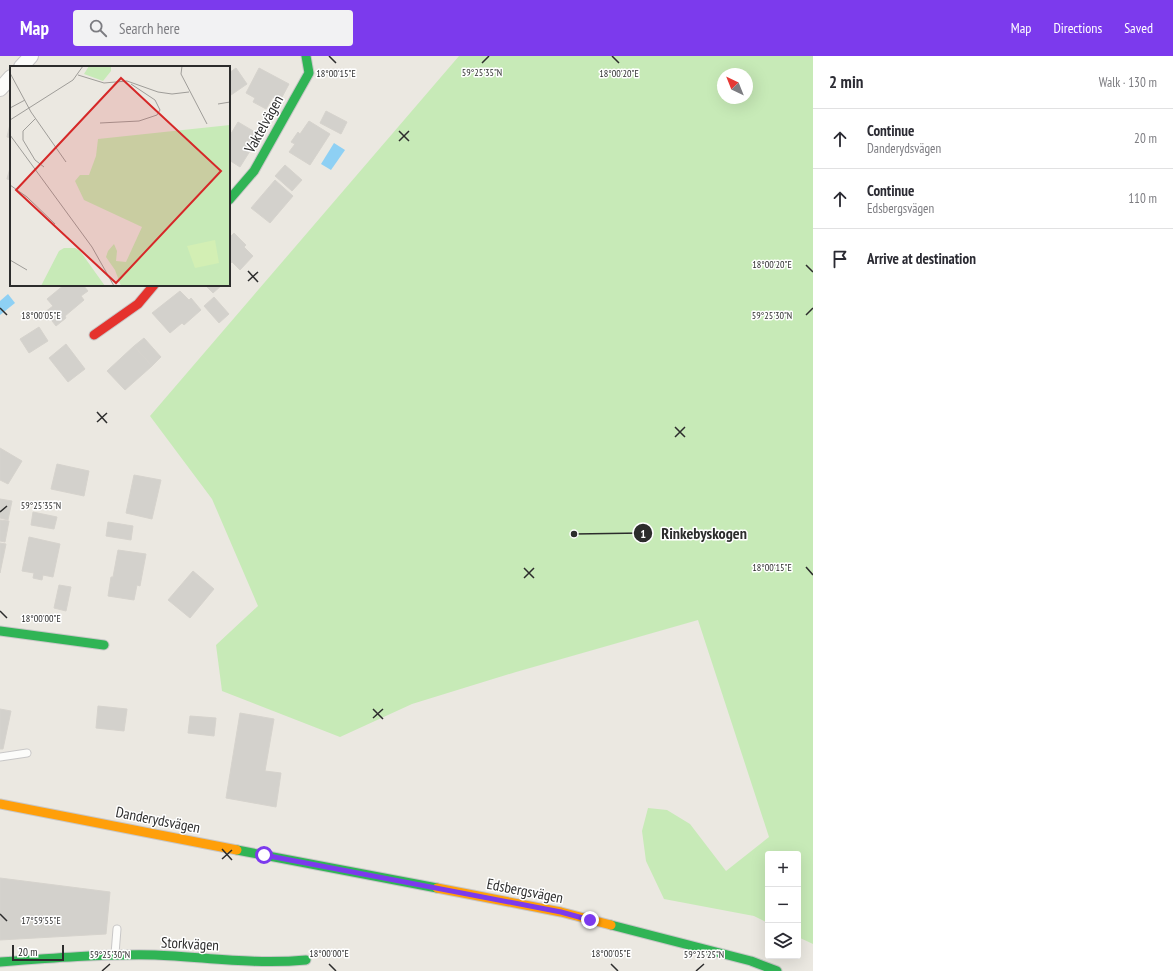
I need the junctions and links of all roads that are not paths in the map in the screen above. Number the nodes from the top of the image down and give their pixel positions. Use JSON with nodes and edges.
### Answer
{"nodes":[{"id":1,"x":31,"y":56,"type":"edge"},
{"id":2,"x":306,"y":56,"type":"edge"},
{"id":3,"x":22,"y":66,"type":"edge"},
{"id":4,"x":10,"y":78,"type":"edge"},
{"id":5,"x":0,"y":89,"type":"edge"},
{"id":6,"x":230,"y":199,"type":"edge"},
{"id":7,"x":153,"y":286,"type":"edge"},
{"id":8,"x":94,"y":335,"type":"dead end"},
{"id":9,"x":0,"y":632,"type":"edge"},
{"id":10,"x":104,"y":645,"type":"dead end"},
{"id":11,"x":27,"y":753,"type":"dead end"},
{"id":12,"x":0,"y":757,"type":"edge"},
{"id":13,"x":0,"y":804,"type":"edge"},
{"id":14,"x":311,"y":864,"type":"joint"},
{"id":15,"x":117,"y":929,"type":"dead end"},
{"id":16,"x":115,"y":956,"type":"junction"},
{"id":17,"x":306,"y":960,"type":"dead end"},
{"id":18,"x":0,"y":962,"type":"edge"},
{"id":19,"x":777,"y":971,"type":"edge"}],
"edges":[{"from":1,"to":3,"type":"street"},
{"from":2,"to":6,"type":"main road","name":"Vaktelvägen"},
{"from":4,"to":5,"type":"street"},
{"from":7,"to":8,"type":"main road"},
{"from":9,"to":10,"type":"main road"},
{"from":11,"to":12,"type":"lane"},
{"from":13,"to":14,"type":"main road","name":"Danderydsvägen"},
{"from":14,"to":19,"type":"main road","name":"Edsbergsvägen"},
{"from":15,"to":16,"type":"lane"},
{"from":16,"to":17,"type":"main road","name":"Storkvägen"},
{"from":16,"to":18,"type":"main road","name":"Storkvägen"}]}
